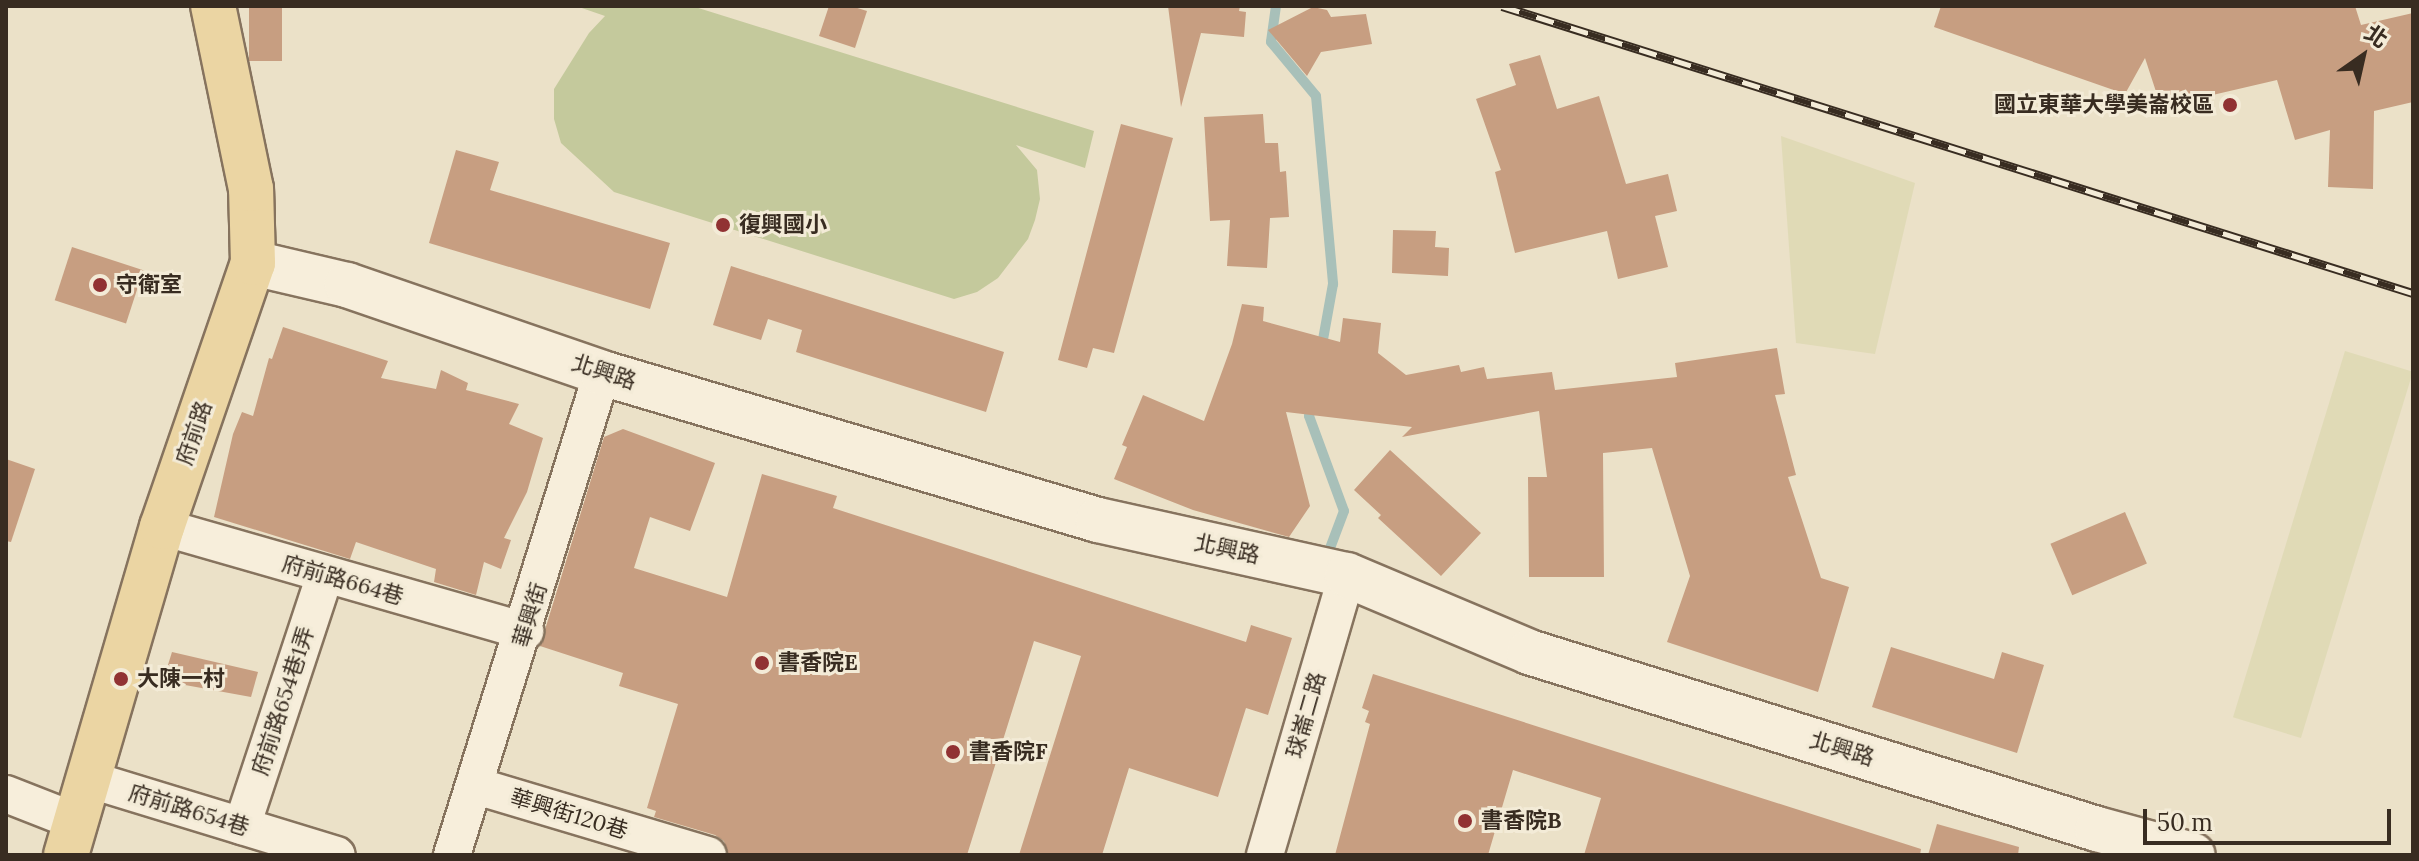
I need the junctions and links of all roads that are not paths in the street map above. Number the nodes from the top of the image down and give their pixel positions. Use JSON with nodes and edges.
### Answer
{"nodes":[{"id":1,"x":213,"y":6,"type":"edge"},
{"id":2,"x":253,"y":263,"type":"junction"},
{"id":3,"x":602,"y":373,"type":"junction"},
{"id":4,"x":162,"y":527,"type":"junction"},
{"id":5,"x":325,"y":575,"type":"junction"},
{"id":6,"x":1347,"y":575,"type":"junction"},
{"id":7,"x":525,"y":631,"type":"junction"},
{"id":8,"x":88,"y":779,"type":"junction"},
{"id":9,"x":476,"y":786,"type":"junction"},
{"id":10,"x":6,"y":794,"type":"edge"},
{"id":11,"x":242,"y":826,"type":"junction"},
{"id":12,"x":71,"y":838,"type":"edge"},
{"id":13,"x":2093,"y":842,"type":"edge"},
{"id":14,"x":337,"y":855,"type":"edge"},
{"id":15,"x":452,"y":855,"type":"edge"},
{"id":16,"x":708,"y":855,"type":"edge"},
{"id":17,"x":1265,"y":855,"type":"edge"},
{"id":18,"x":2193,"y":855,"type":"edge"}],
"edges":[{"from":1,"to":2,"type":"main road","name":"府前路"},
{"from":2,"to":3,"type":"street","name":"北興路"},
{"from":2,"to":4,"type":"main road","name":"府前路"},
{"from":3,"to":6,"type":"street","name":"北興路"},
{"from":3,"to":7,"type":"street","name":"華興街"},
{"from":4,"to":5,"type":"street","name":"府前路664巷"},
{"from":4,"to":8,"type":"main road","name":"府前路"},
{"from":5,"to":7,"type":"street","name":"府前路664巷"},
{"from":5,"to":11,"type":"street","name":"府前路654巷1弄"},
{"from":6,"to":13,"type":"street","name":"北興路"},
{"from":6,"to":17,"type":"street","name":"球崙二路"},
{"from":7,"to":9,"type":"street","name":"華興街"},
{"from":8,"to":11,"type":"street","name":"府前路654巷"},
{"from":8,"to":12,"type":"main road","name":"府前路"},
{"from":9,"to":15,"type":"street","name":"華興街"},
{"from":9,"to":16,"type":"street","name":"華興街120巷"},
{"from":10,"to":12,"type":"street"},
{"from":11,"to":14,"type":"street","name":"府前路654巷"},
{"from":13,"to":18,"type":"street","name":"北興路"}]}
